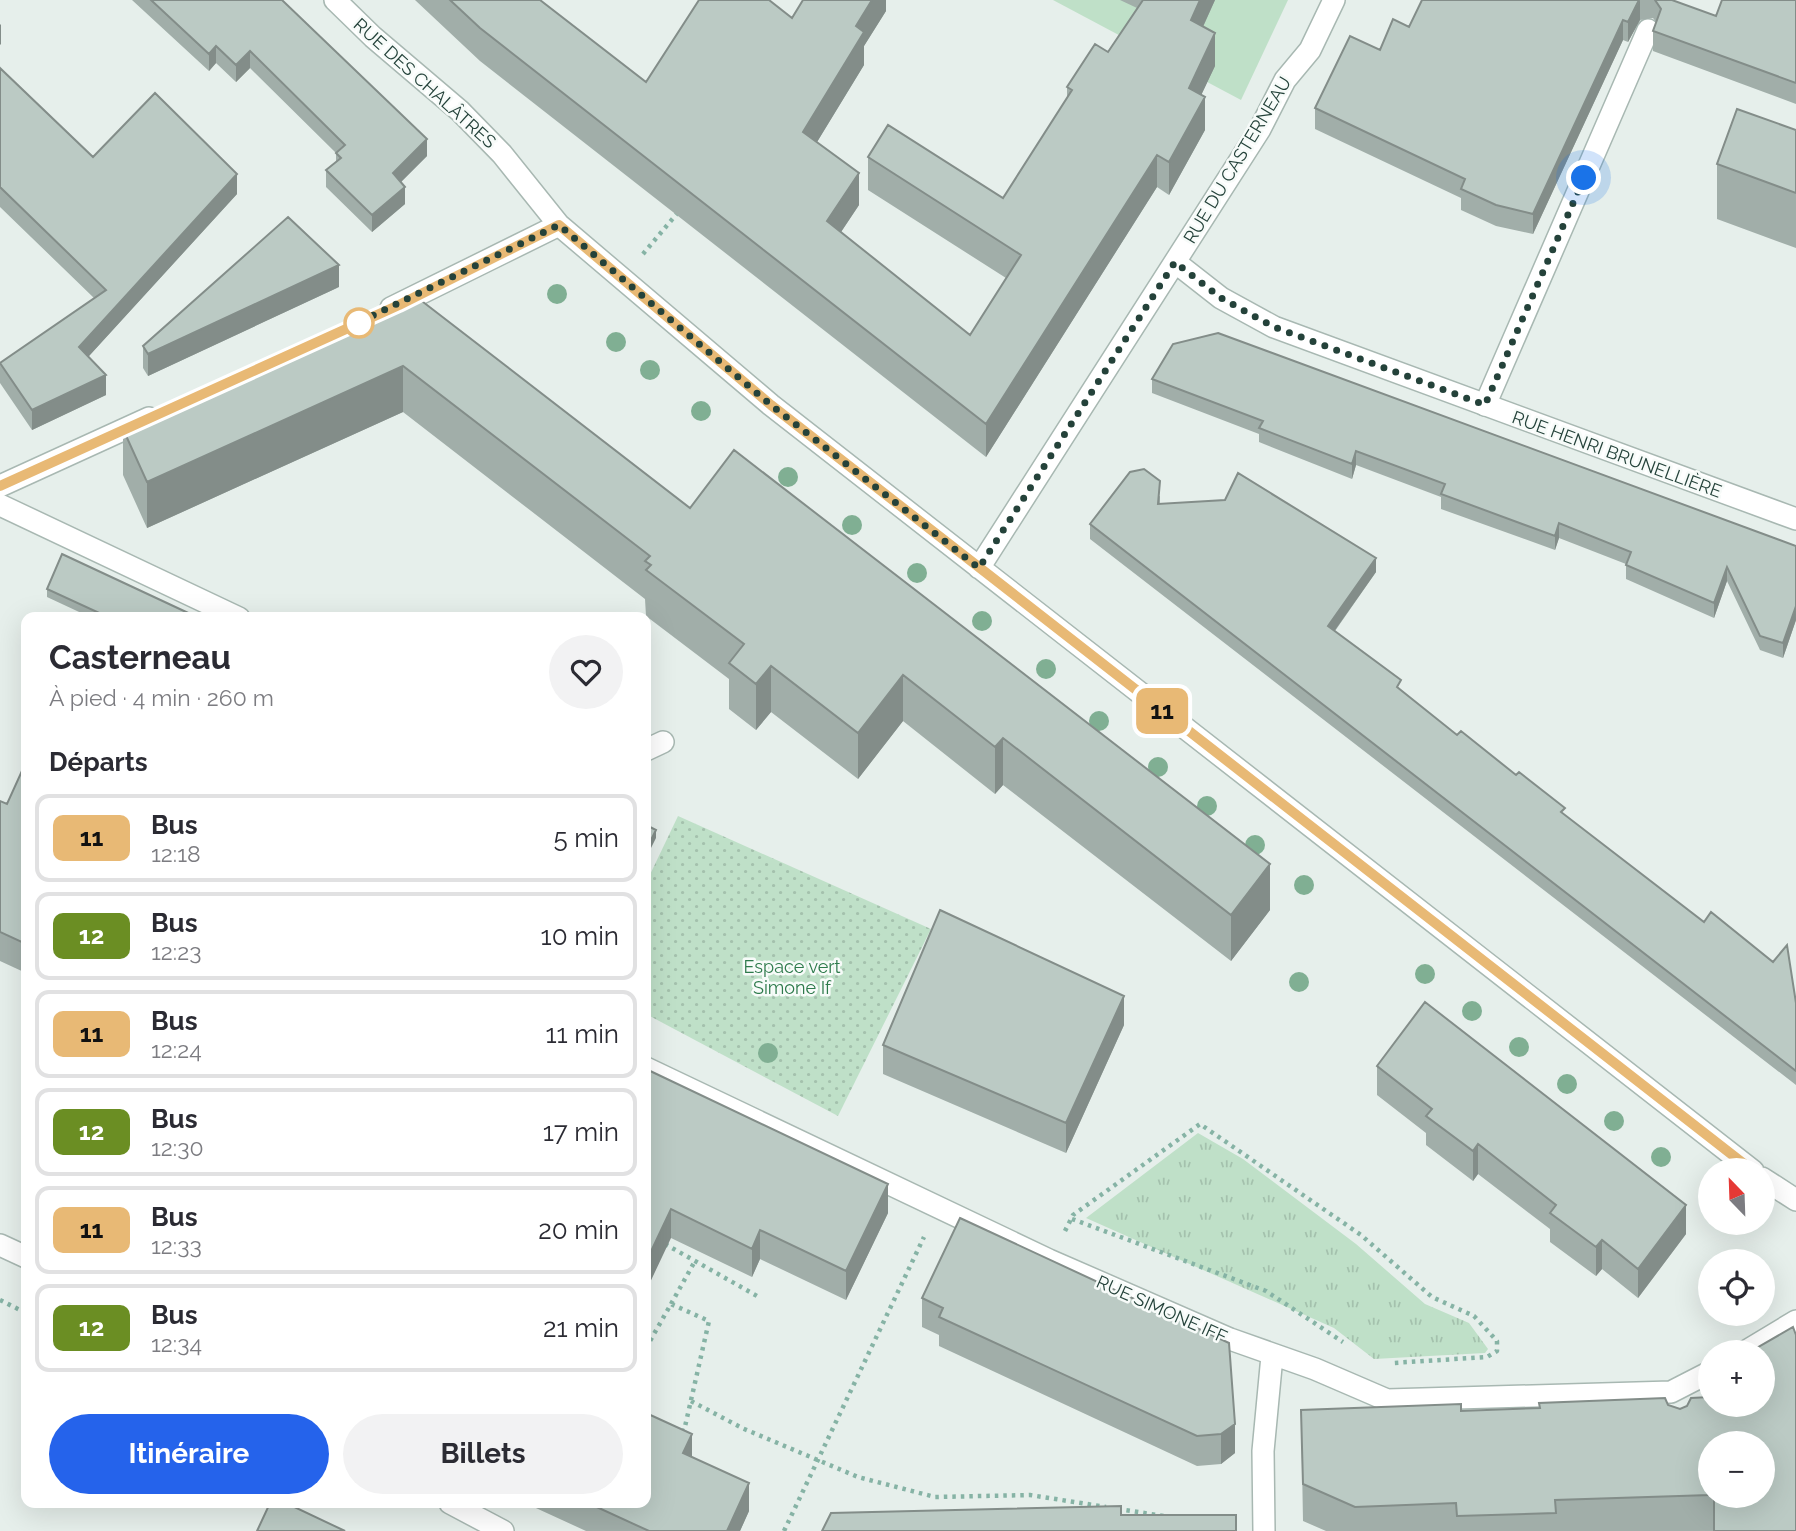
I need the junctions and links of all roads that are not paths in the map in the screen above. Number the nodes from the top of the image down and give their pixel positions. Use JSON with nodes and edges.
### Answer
{"nodes":[{"id":1,"x":335,"y":0,"type":"edge"},
{"id":2,"x":1334,"y":0,"type":"edge"},
{"id":3,"x":1648,"y":30,"type":"dead end"},
{"id":4,"x":559,"y":225,"type":"junction"},
{"id":5,"x":1175,"y":262,"type":"junction"},
{"id":6,"x":374,"y":316,"type":"edge"},
{"id":7,"x":1485,"y":405,"type":"junction"},
{"id":8,"x":162,"y":412,"type":"edge"},
{"id":9,"x":0,"y":485,"type":"edge"},
{"id":10,"x":0,"y":505,"type":"edge"},
{"id":11,"x":1796,"y":519,"type":"edge"},
{"id":12,"x":979,"y":568,"type":"junction"},
{"id":13,"x":226,"y":612,"type":"edge"},
{"id":14,"x":651,"y":1070,"type":"edge"},
{"id":15,"x":1737,"y":1158,"type":"edge"},
{"id":16,"x":1775,"y":1186,"type":"edge"},
{"id":17,"x":1796,"y":1200,"type":"edge"},
{"id":18,"x":0,"y":1245,"type":"edge"},
{"id":19,"x":21,"y":1255,"type":"edge"},
{"id":20,"x":1796,"y":1321,"type":"edge"},
{"id":21,"x":1765,"y":1340,"type":"edge"},
{"id":22,"x":1272,"y":1356,"type":"junction"},
{"id":23,"x":1698,"y":1381,"type":"edge"},
{"id":24,"x":459,"y":1508,"type":"edge"},
{"id":25,"x":503,"y":1531,"type":"edge"},
{"id":26,"x":1264,"y":1531,"type":"edge"}],
"edges":[{"from":1,"to":4,"type":"street","name":"RUE DES CHALÂTRES"},
{"from":2,"to":5,"type":"street","name":"RUE DU CASTERNEAU"},
{"from":3,"to":7,"type":"street"},
{"from":4,"to":6,"type":"street"},
{"from":4,"to":12,"type":"street","name":"RUE DES CHALÂTRES"},
{"from":5,"to":7,"type":"street","name":"RUE HENRI BRUNELLIÈRE"},
{"from":5,"to":12,"type":"street","name":"RUE DU CASTERNEAU"},
{"from":7,"to":11,"type":"street","name":"RUE HENRI BRUNELLIÈRE"},
{"from":8,"to":9,"type":"street"},
{"from":10,"to":13,"type":"street"},
{"from":12,"to":15,"type":"street","name":"RUE DES CHALÂTRES"},
{"from":14,"to":22,"type":"street","name":"RUE SIMONE IFF"},
{"from":16,"to":17,"type":"street"},
{"from":18,"to":19,"type":"street"},
{"from":20,"to":21,"type":"street"},
{"from":22,"to":23,"type":"street","name":"RUE SIMONE IFF"},
{"from":22,"to":26,"type":"street"},
{"from":24,"to":25,"type":"street"}]}
